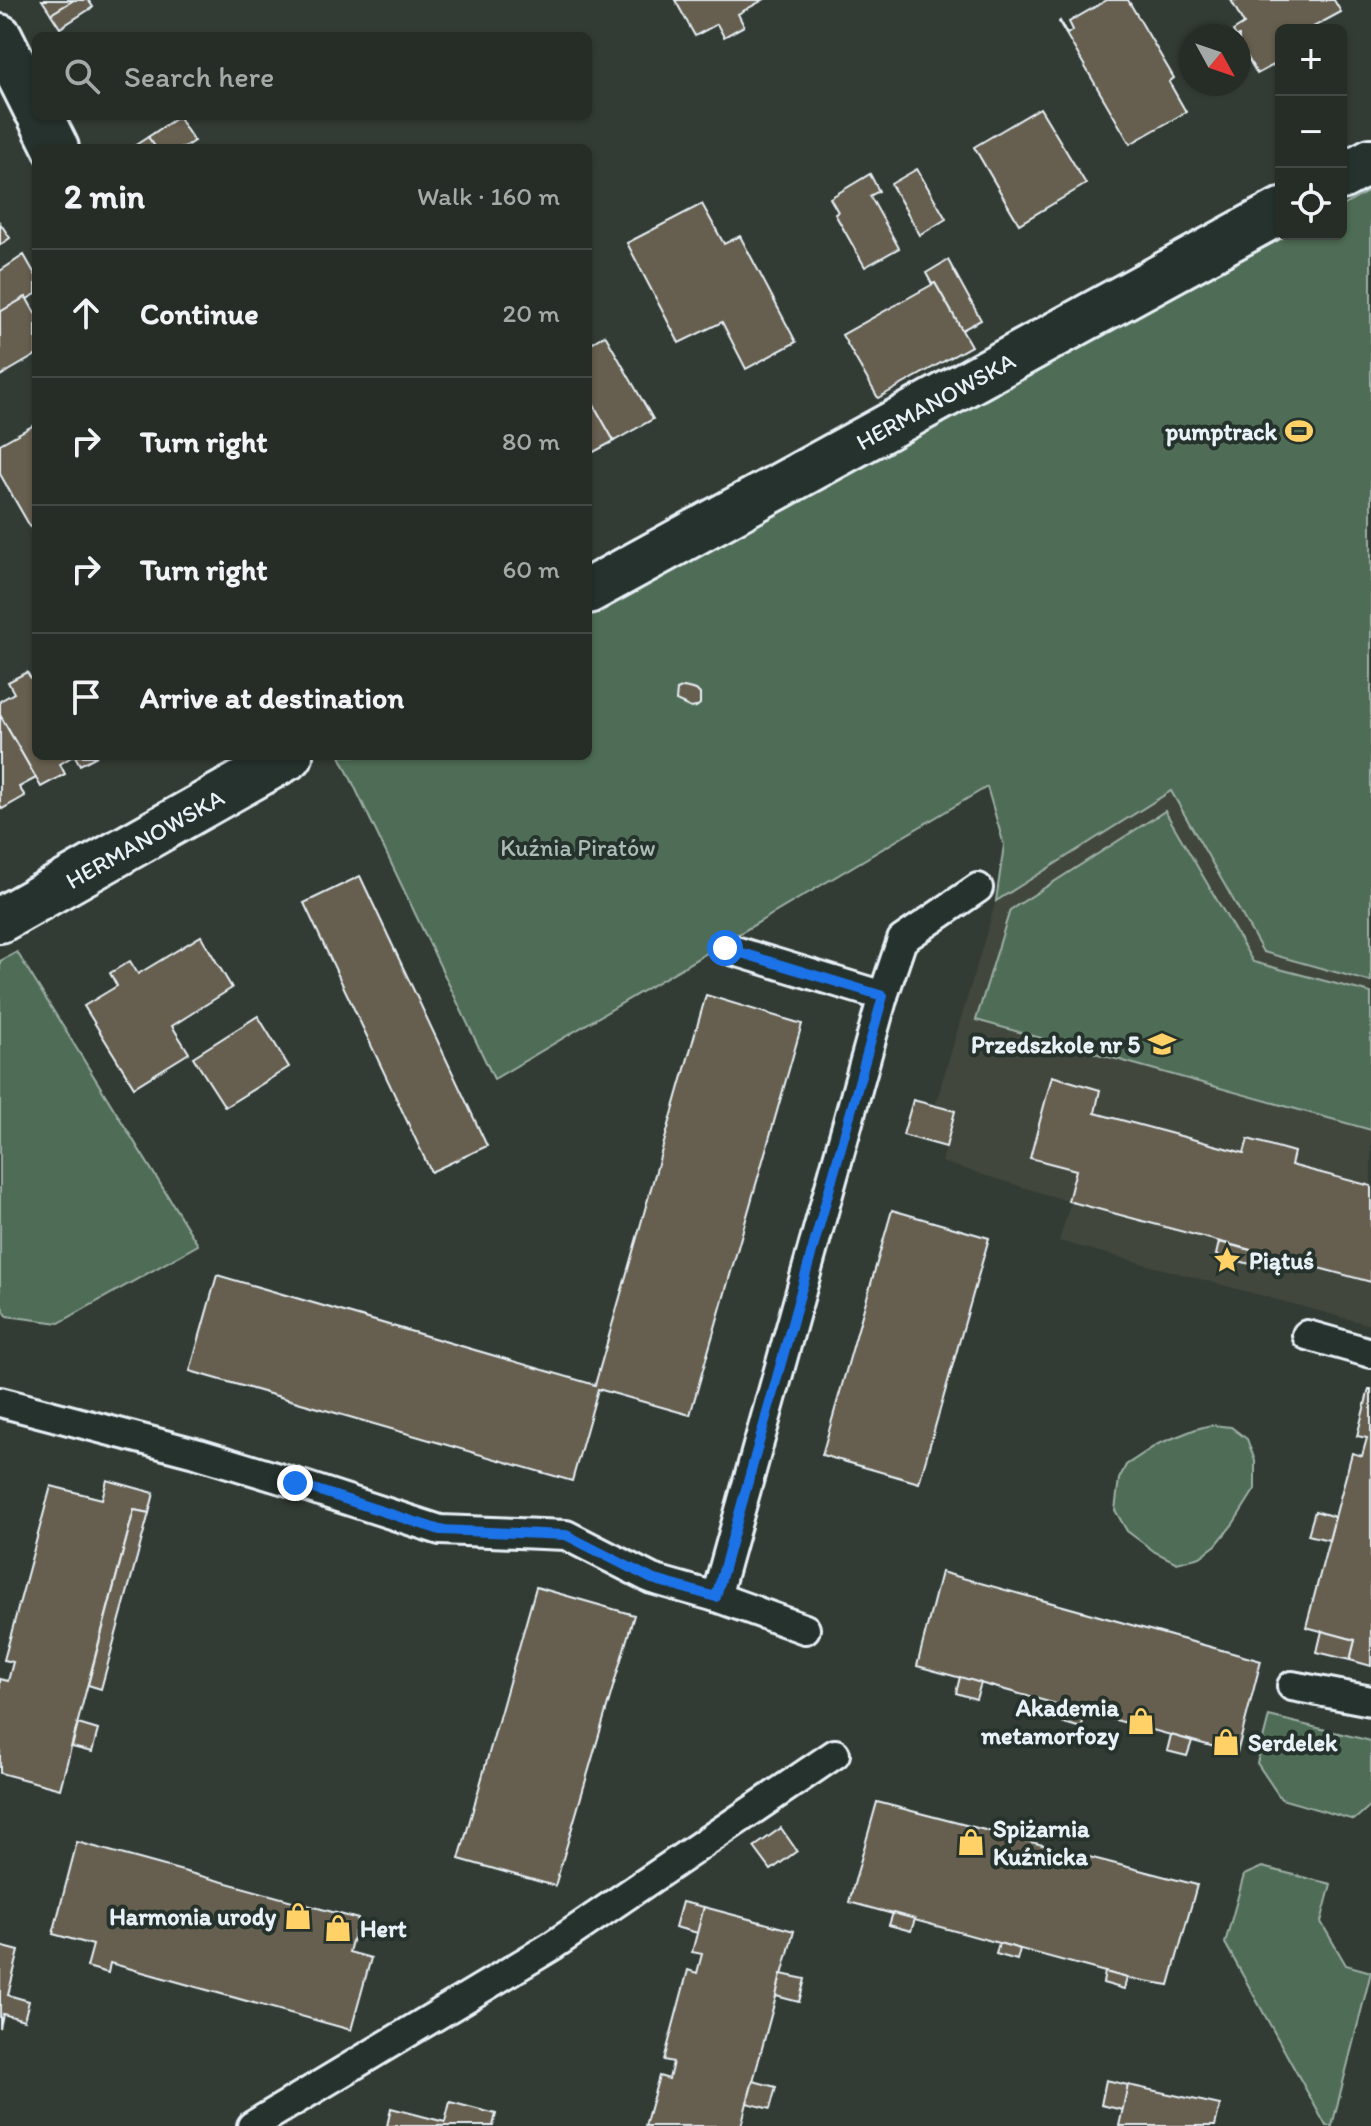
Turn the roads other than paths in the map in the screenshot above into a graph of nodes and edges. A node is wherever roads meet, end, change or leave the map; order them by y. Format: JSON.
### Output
{"nodes":[{"id":1,"x":0,"y":37,"type":"edge"},
{"id":2,"x":32,"y":101,"type":"edge"},
{"id":3,"x":42,"y":120,"type":"edge"},
{"id":4,"x":54,"y":144,"type":"edge"},
{"id":5,"x":1371,"y":161,"type":"edge"},
{"id":6,"x":1347,"y":174,"type":"edge"},
{"id":7,"x":1275,"y":214,"type":"edge"},
{"id":8,"x":592,"y":589,"type":"edge"},
{"id":9,"x":283,"y":760,"type":"edge"},
{"id":10,"x":978,"y":888,"type":"dead end"},
{"id":11,"x":0,"y":920,"type":"edge"},
{"id":12,"x":725,"y":948,"type":"dead end"},
{"id":13,"x":883,"y":996,"type":"junction"},
{"id":14,"x":1307,"y":1335,"type":"dead end"},
{"id":15,"x":1371,"y":1353,"type":"edge"},
{"id":16,"x":0,"y":1402,"type":"edge"},
{"id":17,"x":716,"y":1597,"type":"junction"},
{"id":18,"x":805,"y":1629,"type":"dead end"},
{"id":19,"x":1292,"y":1686,"type":"dead end"},
{"id":20,"x":1371,"y":1701,"type":"edge"},
{"id":21,"x":835,"y":1754,"type":"dead end"},
{"id":22,"x":252,"y":2126,"type":"edge"}],
"edges":[{"from":1,"to":2,"type":"street"},
{"from":3,"to":4,"type":"street"},
{"from":5,"to":6,"type":"street"},
{"from":7,"to":8,"type":"street","name":"HERMANOWSKA"},
{"from":9,"to":11,"type":"street","name":"HERMANOWSKA"},
{"from":10,"to":13,"type":"lane"},
{"from":12,"to":13,"type":"lane"},
{"from":13,"to":17,"type":"lane"},
{"from":14,"to":15,"type":"lane"},
{"from":16,"to":17,"type":"lane"},
{"from":17,"to":18,"type":"lane"},
{"from":19,"to":20,"type":"lane"},
{"from":21,"to":22,"type":"lane"}]}
